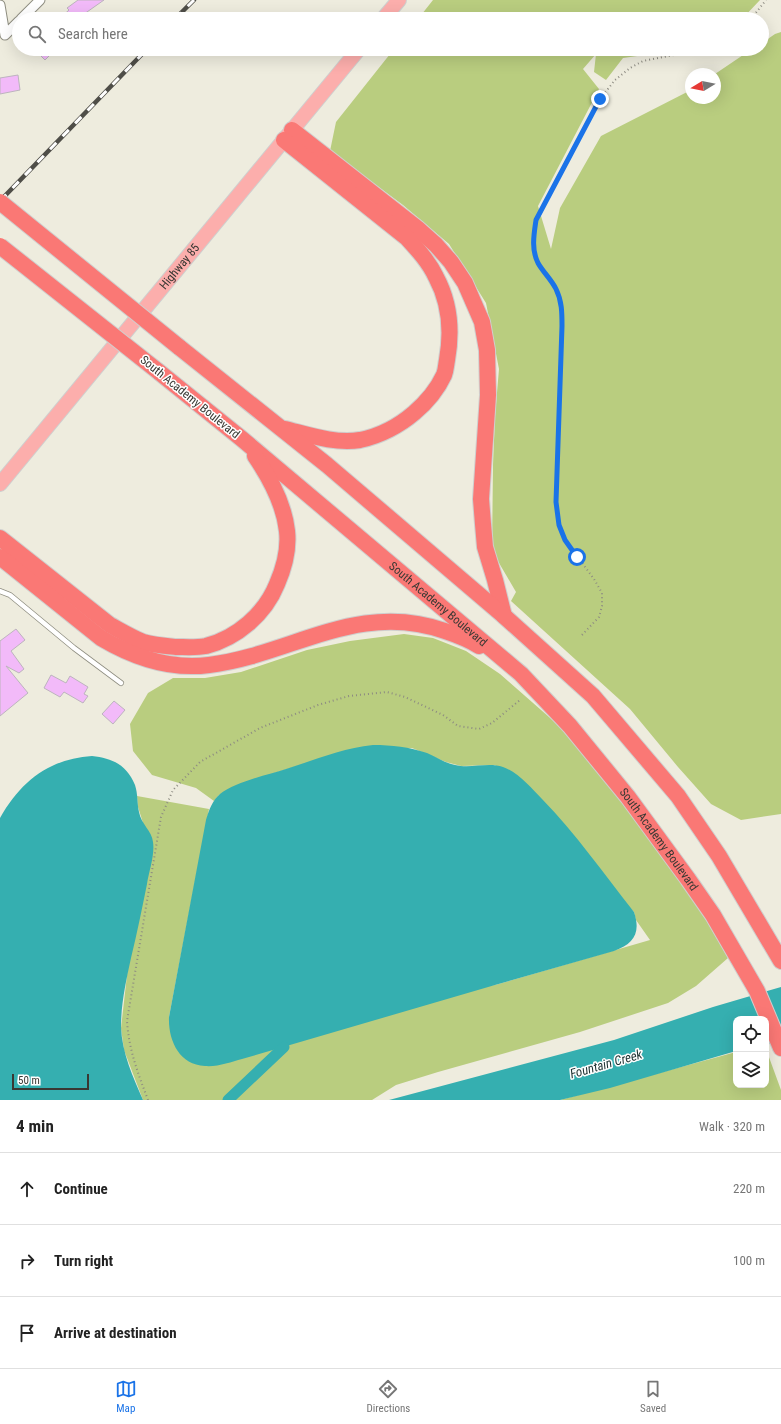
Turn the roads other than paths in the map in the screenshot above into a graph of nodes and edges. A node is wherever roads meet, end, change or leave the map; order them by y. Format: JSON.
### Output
{"nodes":[{"id":1,"x":40,"y":0,"type":"edge"},
{"id":2,"x":399,"y":0,"type":"edge"},
{"id":3,"x":0,"y":5,"type":"edge"},
{"id":4,"x":28,"y":12,"type":"edge"},
{"id":5,"x":389,"y":12,"type":"edge"},
{"id":6,"x":12,"y":28,"type":"edge"},
{"id":7,"x":353,"y":56,"type":"edge"},
{"id":8,"x":288,"y":135,"type":"junction"},
{"id":9,"x":0,"y":202,"type":"edge"},
{"id":10,"x":0,"y":246,"type":"edge"},
{"id":11,"x":280,"y":428,"type":"junction"},
{"id":12,"x":242,"y":439,"type":"junction"},
{"id":13,"x":0,"y":484,"type":"edge"},
{"id":14,"x":0,"y":538,"type":"edge"},
{"id":15,"x":0,"y":557,"type":"edge"},
{"id":16,"x":0,"y":591,"type":"edge"},
{"id":17,"x":504,"y":616,"type":"junction"},
{"id":18,"x":521,"y":674,"type":"junction"},
{"id":19,"x":121,"y":683,"type":"dead end"},
{"id":20,"x":781,"y":961,"type":"edge"},
{"id":21,"x":781,"y":1048,"type":"edge"}],
"edges":[{"from":1,"to":4,"type":"street"},
{"from":2,"to":5,"type":"main road"},
{"from":3,"to":6,"type":"street"},
{"from":7,"to":8,"type":"main road","name":"Highway 85"},
{"from":8,"to":11,"type":"highway"},
{"from":8,"to":13,"type":"main road","name":"Highway 85"},
{"from":8,"to":17,"type":"highway"},
{"from":9,"to":11,"type":"highway","bridge":true},
{"from":10,"to":12,"type":"highway","name":"South Academy Boulevard","bridge":true},
{"from":11,"to":17,"type":"highway"},
{"from":12,"to":14,"type":"highway"},
{"from":12,"to":18,"type":"highway","name":"South Academy Boulevard"},
{"from":15,"to":18,"type":"highway"},
{"from":16,"to":19,"type":"lane"},
{"from":17,"to":20,"type":"highway"},
{"from":18,"to":21,"type":"highway","name":"South Academy Boulevard"}]}
